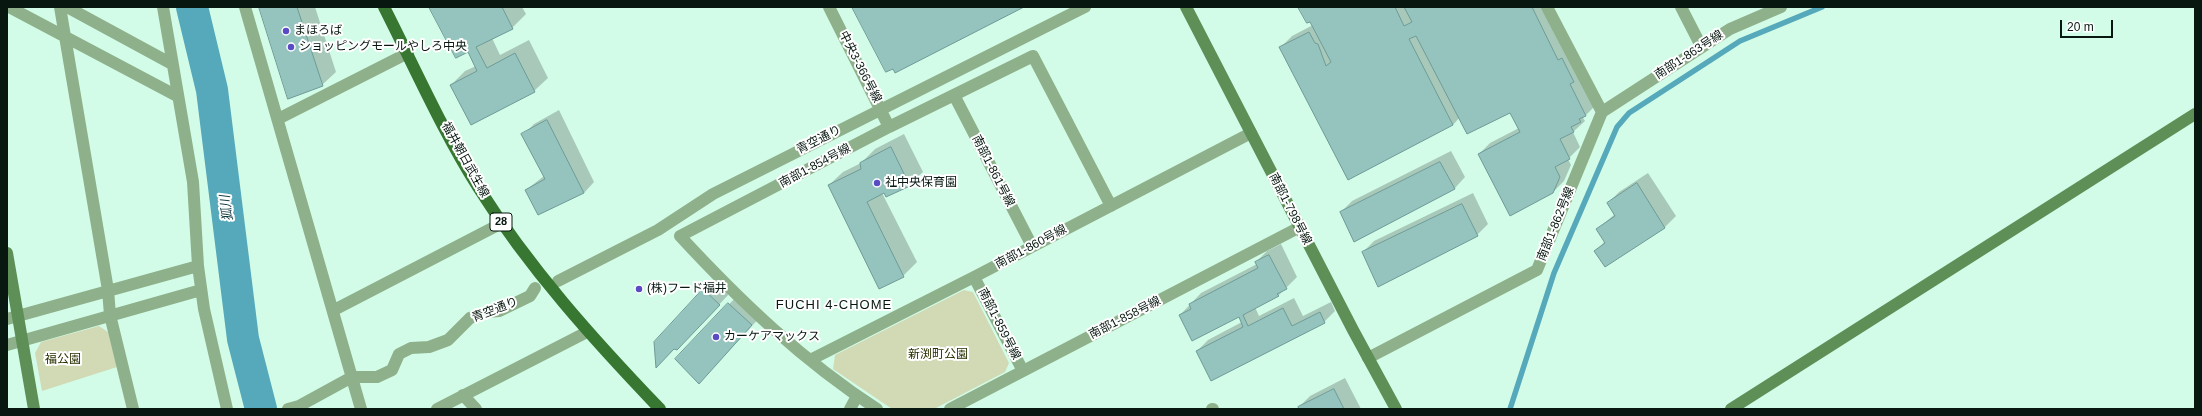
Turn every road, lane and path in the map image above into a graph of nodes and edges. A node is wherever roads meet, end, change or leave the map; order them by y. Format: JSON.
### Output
{"nodes":[{"id":1,"x":9,"y":7,"type":"edge"},
{"id":2,"x":60,"y":7,"type":"edge"},
{"id":3,"x":67,"y":7,"type":"edge"},
{"id":4,"x":163,"y":7,"type":"edge"},
{"id":5,"x":245,"y":7,"type":"edge"},
{"id":6,"x":384,"y":7,"type":"edge"},
{"id":7,"x":829,"y":7,"type":"edge"},
{"id":8,"x":1085,"y":7,"type":"edge"},
{"id":9,"x":1186,"y":7,"type":"edge"},
{"id":10,"x":1547,"y":7,"type":"edge"},
{"id":11,"x":1681,"y":7,"type":"edge"},
{"id":12,"x":1781,"y":7,"type":"edge"},
{"id":13,"x":65,"y":38,"type":"junction"},
{"id":14,"x":1701,"y":46,"type":"junction"},
{"id":15,"x":408,"y":53,"type":"junction"},
{"id":16,"x":172,"y":64,"type":"junction"},
{"id":17,"x":954,"y":95,"type":"junction"},
{"id":18,"x":177,"y":96,"type":"junction"},
{"id":19,"x":881,"y":108,"type":"junction"},
{"id":20,"x":1602,"y":112,"type":"junction"},
{"id":21,"x":2195,"y":114,"type":"edge"},
{"id":22,"x":278,"y":119,"type":"junction"},
{"id":23,"x":889,"y":127,"type":"junction"},
{"id":24,"x":1251,"y":133,"type":"junction"},
{"id":25,"x":1111,"y":206,"type":"junction"},
{"id":26,"x":502,"y":223,"type":"junction"},
{"id":27,"x":1300,"y":227,"type":"junction"},
{"id":28,"x":1032,"y":246,"type":"junction"},
{"id":29,"x":7,"y":253,"type":"edge"},
{"id":30,"x":198,"y":266,"type":"junction"},
{"id":31,"x":974,"y":277,"type":"junction"},
{"id":32,"x":558,"y":281,"type":"dead end"},
{"id":33,"x":535,"y":288,"type":"dead end"},
{"id":34,"x":108,"y":290,"type":"junction"},
{"id":35,"x":201,"y":290,"type":"junction"},
{"id":36,"x":334,"y":310,"type":"junction"},
{"id":37,"x":110,"y":315,"type":"junction"},
{"id":38,"x":13,"y":317,"type":"edge"},
{"id":39,"x":587,"y":332,"type":"junction"},
{"id":40,"x":22,"y":341,"type":"junction"},
{"id":41,"x":7,"y":345,"type":"edge"},
{"id":42,"x":1368,"y":358,"type":"junction"},
{"id":43,"x":810,"y":360,"type":"junction"},
{"id":44,"x":1023,"y":371,"type":"junction"},
{"id":45,"x":352,"y":377,"type":"junction"},
{"id":46,"x":463,"y":395,"type":"junction"},
{"id":47,"x":857,"y":396,"type":"junction"},
{"id":48,"x":34,"y":409,"type":"edge"},
{"id":49,"x":133,"y":409,"type":"edge"},
{"id":50,"x":227,"y":409,"type":"edge"},
{"id":51,"x":288,"y":409,"type":"edge"},
{"id":52,"x":361,"y":409,"type":"edge"},
{"id":53,"x":436,"y":409,"type":"edge"},
{"id":54,"x":476,"y":409,"type":"edge"},
{"id":55,"x":660,"y":409,"type":"edge"},
{"id":56,"x":850,"y":409,"type":"edge"},
{"id":57,"x":878,"y":409,"type":"edge"},
{"id":58,"x":950,"y":409,"type":"edge"},
{"id":59,"x":1396,"y":409,"type":"edge"},
{"id":60,"x":1730,"y":409,"type":"edge"}],
"edges":[{"from":1,"to":13,"type":"street"},
{"from":2,"to":13,"type":"street"},
{"from":3,"to":16,"type":"street"},
{"from":4,"to":16,"type":"street"},
{"from":5,"to":22,"type":"street"},
{"from":6,"to":15,"type":"main road","name":"福井朝日武生線","number":"28"},
{"from":7,"to":19,"type":"street","name":"中央3-366号線"},
{"from":8,"to":19,"type":"street","name":"青空通り"},
{"from":9,"to":24,"type":"street","name":"南部1-798号線"},
{"from":10,"to":20,"type":"street"},
{"from":11,"to":14,"type":"street"},
{"from":12,"to":14,"type":"street","name":"南部1-863号線"},
{"from":13,"to":18,"type":"street"},
{"from":13,"to":34,"type":"street"},
{"from":14,"to":20,"type":"street","name":"南部1-863号線"},
{"from":15,"to":22,"type":"street"},
{"from":15,"to":26,"type":"main road","name":"福井朝日武生線","number":"28"},
{"from":16,"to":18,"type":"street"},
{"from":17,"to":23,"type":"street","name":"南部1-854号線"},
{"from":17,"to":25,"type":"street","name":"南部1-854号線"},
{"from":17,"to":28,"type":"street","name":"南部1-861号線"},
{"from":18,"to":30,"type":"street"},
{"from":19,"to":23,"type":"street","name":"中央3-366号線"},
{"from":19,"to":32,"type":"street","name":"青空通り"},
{"from":20,"to":42,"type":"street","name":"南部1-862号線"},
{"from":21,"to":60,"type":"street"},
{"from":22,"to":36,"type":"street"},
{"from":23,"to":43,"type":"street","name":"南部1-854号線"},
{"from":24,"to":25,"type":"street","name":"南部1-860号線"},
{"from":24,"to":27,"type":"street","name":"南部1-798号線"},
{"from":25,"to":28,"type":"street","name":"南部1-860号線"},
{"from":26,"to":36,"type":"street"},
{"from":26,"to":39,"type":"main road","name":"福井朝日武生線","number":"28"},
{"from":27,"to":42,"type":"street","name":"南部1-798号線"},
{"from":27,"to":44,"type":"street","name":"南部1-858号線"},
{"from":28,"to":31,"type":"street","name":"南部1-860号線"},
{"from":29,"to":38,"type":"street"},
{"from":30,"to":34,"type":"street"},
{"from":30,"to":35,"type":"street"},
{"from":31,"to":43,"type":"street","name":"南部1-860号線"},
{"from":31,"to":44,"type":"street","name":"南部1-859号線"},
{"from":33,"to":45,"type":"street","name":"青空通り"},
{"from":34,"to":37,"type":"street"},
{"from":34,"to":38,"type":"street"},
{"from":35,"to":37,"type":"street"},
{"from":35,"to":50,"type":"street"},
{"from":36,"to":45,"type":"street"},
{"from":37,"to":40,"type":"street"},
{"from":37,"to":49,"type":"street"},
{"from":38,"to":40,"type":"street"},
{"from":39,"to":46,"type":"street"},
{"from":39,"to":55,"type":"main road","name":"福井朝日武生線","number":"28"},
{"from":40,"to":41,"type":"street"},
{"from":40,"to":48,"type":"street"},
{"from":42,"to":59,"type":"street","name":"南部1-798号線"},
{"from":43,"to":47,"type":"street","name":"南部1-854号線"},
{"from":44,"to":58,"type":"street","name":"南部1-858号線"},
{"from":45,"to":51,"type":"street"},
{"from":45,"to":52,"type":"street"},
{"from":46,"to":53,"type":"street"},
{"from":46,"to":54,"type":"street"},
{"from":47,"to":56,"type":"street"},
{"from":47,"to":57,"type":"street","name":"南部1-854号線"}]}
